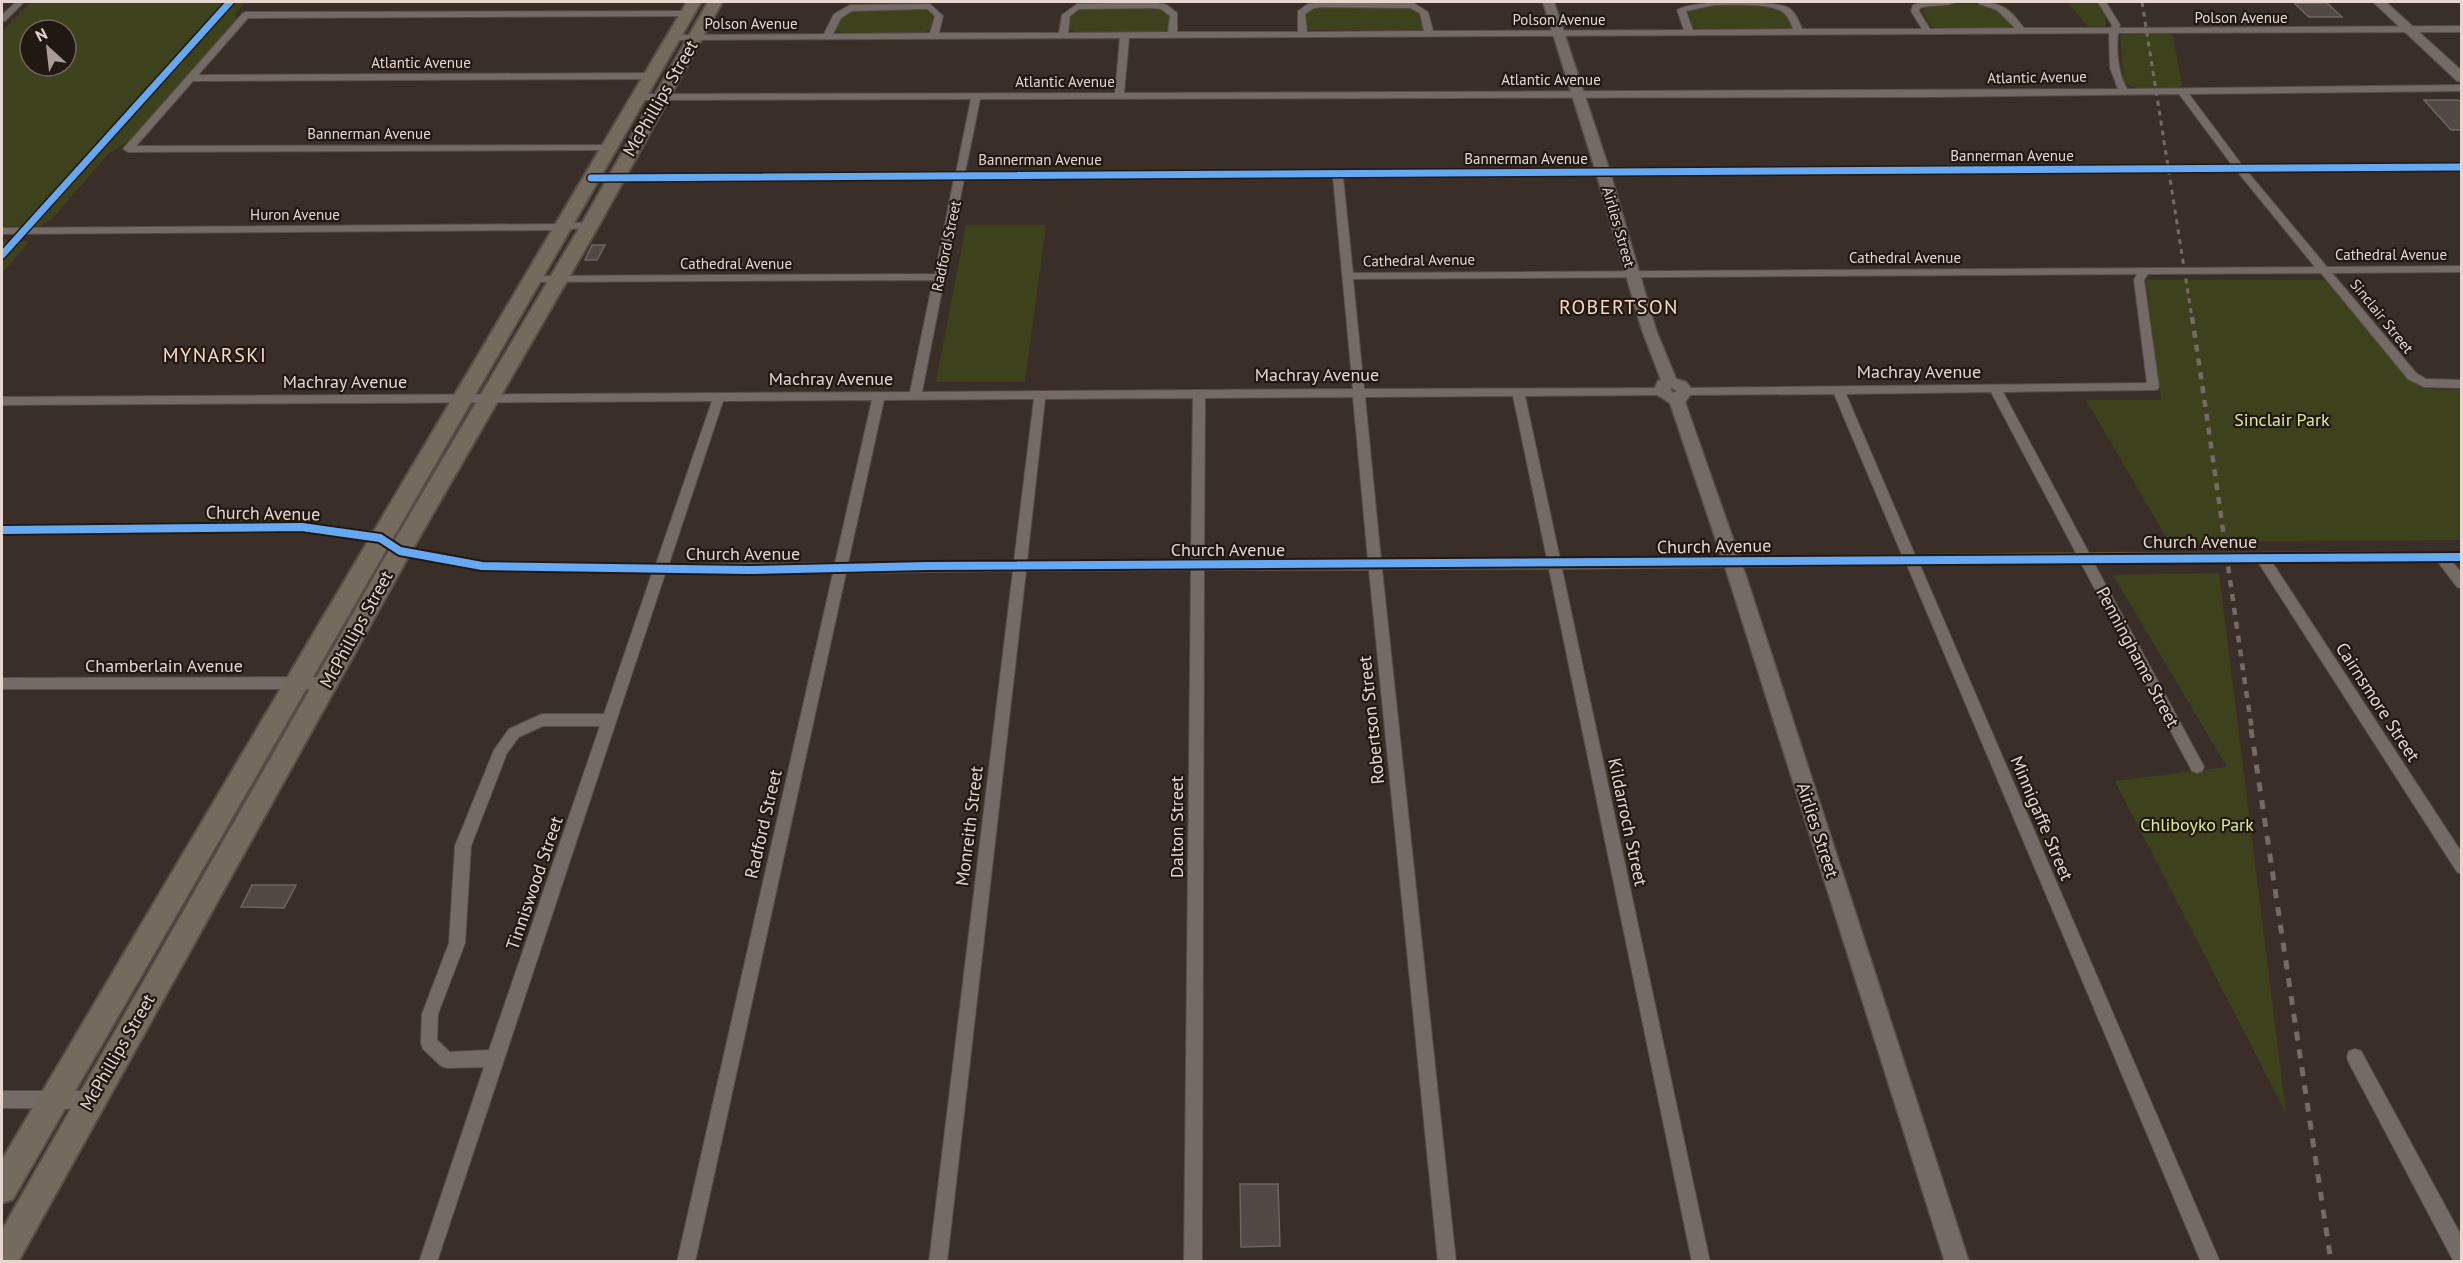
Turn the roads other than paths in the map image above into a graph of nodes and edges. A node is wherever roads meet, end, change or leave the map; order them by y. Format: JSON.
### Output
{"nodes":[{"id":1,"x":20,"y":2,"type":"edge"},
{"id":2,"x":715,"y":2,"type":"edge"},
{"id":3,"x":1548,"y":2,"type":"edge"},
{"id":4,"x":1952,"y":2,"type":"edge"},
{"id":5,"x":1982,"y":2,"type":"edge"},
{"id":6,"x":2102,"y":2,"type":"edge"},
{"id":7,"x":2379,"y":2,"type":"edge"},
{"id":8,"x":691,"y":7,"type":"edge"},
{"id":9,"x":2,"y":19,"type":"edge"},
{"id":10,"x":2462,"y":29,"type":"edge"},
{"id":11,"x":2113,"y":30,"type":"junction"},
{"id":12,"x":2409,"y":30,"type":"junction"},
{"id":13,"x":2021,"y":31,"type":"junction"},
{"id":14,"x":1689,"y":32,"type":"junction"},
{"id":15,"x":1799,"y":32,"type":"junction"},
{"id":16,"x":1928,"y":32,"type":"junction"},
{"id":17,"x":1429,"y":33,"type":"junction"},
{"id":18,"x":1559,"y":33,"type":"junction"},
{"id":19,"x":1303,"y":34,"type":"junction"},
{"id":20,"x":1063,"y":35,"type":"junction"},
{"id":21,"x":1125,"y":35,"type":"junction"},
{"id":22,"x":1172,"y":35,"type":"junction"},
{"id":23,"x":827,"y":36,"type":"junction"},
{"id":24,"x":934,"y":36,"type":"junction"},
{"id":25,"x":675,"y":37,"type":"junction"},
{"id":26,"x":696,"y":37,"type":"junction"},
{"id":27,"x":651,"y":76,"type":"junction"},
{"id":28,"x":191,"y":78,"type":"junction"},
{"id":29,"x":2462,"y":78,"type":"edge"},
{"id":30,"x":2462,"y":88,"type":"edge"},
{"id":31,"x":2123,"y":90,"type":"junction"},
{"id":32,"x":2181,"y":90,"type":"junction"},
{"id":33,"x":1578,"y":93,"type":"junction"},
{"id":34,"x":1119,"y":96,"type":"junction"},
{"id":35,"x":640,"y":97,"type":"junction"},
{"id":36,"x":976,"y":97,"type":"junction"},
{"id":37,"x":659,"y":98,"type":"junction"},
{"id":38,"x":609,"y":147,"type":"junction"},
{"id":39,"x":2462,"y":167,"type":"edge"},
{"id":40,"x":2239,"y":168,"type":"junction"},
{"id":41,"x":1603,"y":172,"type":"junction"},
{"id":42,"x":1338,"y":174,"type":"junction"},
{"id":43,"x":961,"y":175,"type":"junction"},
{"id":44,"x":591,"y":178,"type":"junction"},
{"id":45,"x":615,"y":178,"type":"junction"},
{"id":46,"x":590,"y":225,"type":"junction"},
{"id":47,"x":561,"y":227,"type":"junction"},
{"id":48,"x":2,"y":231,"type":"edge"},
{"id":49,"x":2462,"y":269,"type":"edge"},
{"id":50,"x":2145,"y":270,"type":"junction"},
{"id":51,"x":2324,"y":270,"type":"junction"},
{"id":52,"x":1632,"y":273,"type":"junction"},
{"id":53,"x":1348,"y":276,"type":"junction"},
{"id":54,"x":939,"y":278,"type":"junction"},
{"id":55,"x":532,"y":279,"type":"junction"},
{"id":56,"x":558,"y":279,"type":"junction"},
{"id":57,"x":2462,"y":384,"type":"edge"},
{"id":58,"x":1838,"y":389,"type":"junction"},
{"id":59,"x":1995,"y":389,"type":"junction"},
{"id":60,"x":1518,"y":391,"type":"junction"},
{"id":61,"x":1673,"y":391,"type":"junction"},
{"id":62,"x":1359,"y":392,"type":"junction"},
{"id":63,"x":1199,"y":393,"type":"junction"},
{"id":64,"x":1040,"y":394,"type":"junction"},
{"id":65,"x":879,"y":395,"type":"junction"},
{"id":66,"x":915,"y":395,"type":"junction"},
{"id":67,"x":719,"y":396,"type":"junction"},
{"id":68,"x":475,"y":398,"type":"junction"},
{"id":69,"x":2,"y":401,"type":"edge"},
{"id":70,"x":2,"y":530,"type":"edge"},
{"id":71,"x":390,"y":544,"type":"junction"},
{"id":72,"x":2462,"y":557,"type":"edge"},
{"id":73,"x":2086,"y":558,"type":"junction"},
{"id":74,"x":2262,"y":558,"type":"junction"},
{"id":75,"x":2442,"y":558,"type":"junction"},
{"id":76,"x":1909,"y":560,"type":"junction"},
{"id":77,"x":1732,"y":562,"type":"junction"},
{"id":78,"x":1375,"y":563,"type":"junction"},
{"id":79,"x":1554,"y":564,"type":"junction"},
{"id":80,"x":1197,"y":566,"type":"junction"},
{"id":81,"x":1019,"y":567,"type":"junction"},
{"id":82,"x":840,"y":568,"type":"junction"},
{"id":83,"x":661,"y":569,"type":"junction"},
{"id":84,"x":2462,"y":583,"type":"edge"},
{"id":85,"x":326,"y":682,"type":"junction"},
{"id":86,"x":296,"y":683,"type":"junction"},
{"id":87,"x":2,"y":684,"type":"edge"},
{"id":88,"x":610,"y":720,"type":"junction"},
{"id":89,"x":2196,"y":766,"type":"dead end"},
{"id":90,"x":2462,"y":867,"type":"edge"},
{"id":91,"x":2355,"y":1057,"type":"dead end"},
{"id":92,"x":495,"y":1058,"type":"junction"},
{"id":93,"x":2,"y":1100,"type":"edge"},
{"id":94,"x":53,"y":1100,"type":"junction"},
{"id":95,"x":90,"y":1100,"type":"junction"},
{"id":96,"x":2,"y":1188,"type":"edge"},
{"id":97,"x":2462,"y":1257,"type":"edge"},
{"id":98,"x":2,"y":1259,"type":"edge"},
{"id":99,"x":428,"y":1262,"type":"edge"},
{"id":100,"x":686,"y":1262,"type":"edge"},
{"id":101,"x":938,"y":1262,"type":"edge"},
{"id":102,"x":1193,"y":1262,"type":"edge"},
{"id":103,"x":1447,"y":1262,"type":"edge"},
{"id":104,"x":1701,"y":1262,"type":"edge"},
{"id":105,"x":1957,"y":1262,"type":"edge"},
{"id":106,"x":2211,"y":1262,"type":"edge"}],
"edges":[{"from":1,"to":9,"type":"street"},
{"from":2,"to":26,"type":"main road","name":"McPhillips Street"},
{"from":3,"to":18,"type":"street","name":"Airlies Street"},
{"from":4,"to":16,"type":"street"},
{"from":5,"to":13,"type":"street"},
{"from":6,"to":11,"type":"street"},
{"from":7,"to":12,"type":"main road"},
{"from":8,"to":25,"type":"main road","name":"McPhillips Street"},
{"from":8,"to":28,"type":"street","name":"Polson Avenue"},
{"from":10,"to":12,"type":"street","name":"Polson Avenue"},
{"from":11,"to":12,"type":"street","name":"Polson Avenue"},
{"from":11,"to":13,"type":"street","name":"Polson Avenue"},
{"from":11,"to":31,"type":"street"},
{"from":12,"to":29,"type":"main road"},
{"from":13,"to":16,"type":"street","name":"Polson Avenue"},
{"from":14,"to":15,"type":"street","name":"Polson Avenue"},
{"from":14,"to":15,"type":"street"},
{"from":14,"to":18,"type":"street","name":"Polson Avenue"},
{"from":15,"to":16,"type":"street","name":"Polson Avenue"},
{"from":17,"to":18,"type":"street","name":"Polson Avenue"},
{"from":17,"to":19,"type":"street","name":"Polson Avenue"},
{"from":17,"to":19,"type":"street"},
{"from":18,"to":33,"type":"street","name":"Airlies Street"},
{"from":19,"to":22,"type":"street","name":"Polson Avenue"},
{"from":20,"to":21,"type":"street","name":"Polson Avenue"},
{"from":20,"to":22,"type":"street"},
{"from":20,"to":24,"type":"street","name":"Polson Avenue"},
{"from":21,"to":22,"type":"street","name":"Polson Avenue"},
{"from":21,"to":34,"type":"street"},
{"from":23,"to":24,"type":"street","name":"Polson Avenue"},
{"from":23,"to":24,"type":"street"},
{"from":23,"to":26,"type":"street","name":"Polson Avenue"},
{"from":25,"to":26,"type":"street","name":"Polson Avenue"},
{"from":25,"to":27,"type":"main road","name":"McPhillips Street"},
{"from":26,"to":37,"type":"main road","name":"McPhillips Street"},
{"from":27,"to":28,"type":"street","name":"Atlantic Avenue"},
{"from":27,"to":35,"type":"main road","name":"McPhillips Street"},
{"from":28,"to":38,"type":"street","name":"Bannerman Avenue"},
{"from":30,"to":32,"type":"street","name":"Atlantic Avenue"},
{"from":31,"to":32,"type":"street","name":"Atlantic Avenue"},
{"from":31,"to":33,"type":"street","name":"Atlantic Avenue"},
{"from":32,"to":40,"type":"street","name":"Sinclair Street"},
{"from":33,"to":34,"type":"street","name":"Atlantic Avenue"},
{"from":33,"to":41,"type":"street","name":"Airlies Street"},
{"from":34,"to":36,"type":"street","name":"Atlantic Avenue"},
{"from":35,"to":37,"type":"street","name":"Atlantic Avenue"},
{"from":35,"to":38,"type":"main road","name":"McPhillips Street"},
{"from":36,"to":37,"type":"street","name":"Atlantic Avenue"},
{"from":36,"to":43,"type":"street","name":"Radford Street"},
{"from":37,"to":45,"type":"main road","name":"McPhillips Street"},
{"from":38,"to":44,"type":"main road","name":"McPhillips Street"},
{"from":39,"to":40,"type":"street","name":"Bannerman Avenue"},
{"from":40,"to":41,"type":"street","name":"Bannerman Avenue"},
{"from":40,"to":51,"type":"street","name":"Sinclair Street"},
{"from":41,"to":42,"type":"street","name":"Bannerman Avenue"},
{"from":41,"to":52,"type":"street","name":"Airlies Street"},
{"from":42,"to":43,"type":"street","name":"Bannerman Avenue"},
{"from":42,"to":53,"type":"street","name":"Robertson Street"},
{"from":43,"to":45,"type":"street","name":"Bannerman Avenue"},
{"from":43,"to":54,"type":"street","name":"Radford Street"},
{"from":44,"to":45,"type":"street","name":"Bannerman Avenue"},
{"from":44,"to":47,"type":"main road","name":"McPhillips Street"},
{"from":45,"to":46,"type":"main road","name":"McPhillips Street"},
{"from":46,"to":47,"type":"street","name":"Huron Avenue"},
{"from":46,"to":56,"type":"main road","name":"McPhillips Street"},
{"from":47,"to":48,"type":"street","name":"Huron Avenue"},
{"from":47,"to":55,"type":"main road","name":"McPhillips Street"},
{"from":49,"to":51,"type":"street","name":"Cathedral Avenue"},
{"from":50,"to":51,"type":"street","name":"Cathedral Avenue"},
{"from":50,"to":52,"type":"street","name":"Cathedral Avenue"},
{"from":50,"to":59,"type":"street","name":"Machray Avenue"},
{"from":51,"to":57,"type":"street","name":"Sinclair Street"},
{"from":52,"to":53,"type":"street","name":"Cathedral Avenue"},
{"from":52,"to":61,"type":"street","name":"Airlies Street"},
{"from":53,"to":62,"type":"street","name":"Robertson Street"},
{"from":54,"to":56,"type":"street","name":"Cathedral Avenue"},
{"from":54,"to":66,"type":"street","name":"Radford Street"},
{"from":55,"to":56,"type":"street","name":"Cathedral Avenue"},
{"from":55,"to":68,"type":"main road","name":"McPhillips Street"},
{"from":56,"to":68,"type":"main road","name":"McPhillips Street"},
{"from":58,"to":59,"type":"street","name":"Machray Avenue"},
{"from":58,"to":61,"type":"street","name":"Machray Avenue"},
{"from":58,"to":76,"type":"street","name":"Minnigaffe Street"},
{"from":59,"to":73,"type":"street","name":"Penninghame Street"},
{"from":60,"to":61,"type":"street","name":"Machray Avenue"},
{"from":60,"to":62,"type":"street","name":"Machray Avenue"},
{"from":60,"to":79,"type":"street","name":"Kildarroch Street"},
{"from":61,"to":77,"type":"street","name":"Airlies Street"},
{"from":62,"to":63,"type":"street","name":"Machray Avenue"},
{"from":62,"to":78,"type":"street","name":"Robertson Street"},
{"from":63,"to":64,"type":"street","name":"Machray Avenue"},
{"from":63,"to":80,"type":"street","name":"Dalton Street"},
{"from":64,"to":66,"type":"street","name":"Machray Avenue"},
{"from":64,"to":81,"type":"street","name":"Monreith Street"},
{"from":65,"to":66,"type":"street","name":"Machray Avenue"},
{"from":65,"to":67,"type":"street","name":"Machray Avenue"},
{"from":65,"to":82,"type":"street","name":"Radford Street"},
{"from":67,"to":68,"type":"street","name":"Machray Avenue"},
{"from":67,"to":83,"type":"street","name":"Tinniswood Street"},
{"from":68,"to":69,"type":"street","name":"Machray Avenue"},
{"from":68,"to":71,"type":"main road","name":"McPhillips Street"},
{"from":70,"to":71,"type":"street","name":"Church Avenue"},
{"from":71,"to":83,"type":"street","name":"Church Avenue"},
{"from":71,"to":85,"type":"main road","name":"McPhillips Street"},
{"from":71,"to":86,"type":"main road","name":"McPhillips Street"},
{"from":72,"to":75,"type":"street","name":"Church Avenue"},
{"from":73,"to":74,"type":"street","name":"Church Avenue"},
{"from":73,"to":76,"type":"street","name":"Church Avenue"},
{"from":73,"to":89,"type":"street","name":"Penninghame Street"},
{"from":74,"to":75,"type":"street","name":"Church Avenue"},
{"from":74,"to":90,"type":"street","name":"Cairnsmore Street"},
{"from":75,"to":84,"type":"street"},
{"from":76,"to":77,"type":"street","name":"Church Avenue"},
{"from":76,"to":106,"type":"street","name":"Minnigaffe Street"},
{"from":77,"to":79,"type":"street","name":"Church Avenue"},
{"from":77,"to":105,"type":"street","name":"Airlies Street"},
{"from":78,"to":79,"type":"street","name":"Church Avenue"},
{"from":78,"to":80,"type":"street","name":"Church Avenue"},
{"from":78,"to":103,"type":"street","name":"Robertson Street"},
{"from":79,"to":104,"type":"street","name":"Kildarroch Street"},
{"from":80,"to":81,"type":"street","name":"Church Avenue"},
{"from":80,"to":102,"type":"street","name":"Dalton Street"},
{"from":81,"to":82,"type":"street","name":"Church Avenue"},
{"from":81,"to":101,"type":"street","name":"Monreith Street"},
{"from":82,"to":83,"type":"street","name":"Church Avenue"},
{"from":82,"to":100,"type":"street","name":"Radford Street"},
{"from":83,"to":88,"type":"street","name":"Tinniswood Street"},
{"from":85,"to":86,"type":"street","name":"Chamberlain Avenue"},
{"from":85,"to":95,"type":"main road","name":"McPhillips Street"},
{"from":86,"to":87,"type":"street","name":"Chamberlain Avenue"},
{"from":86,"to":94,"type":"main road","name":"McPhillips Street"},
{"from":88,"to":92,"type":"street","name":"Tinniswood Street"},
{"from":88,"to":92,"type":"street"},
{"from":91,"to":97,"type":"street"},
{"from":92,"to":99,"type":"street","name":"Tinniswood Street"},
{"from":93,"to":94,"type":"street"},
{"from":94,"to":95,"type":"street"},
{"from":94,"to":96,"type":"main road","name":"McPhillips Street"},
{"from":95,"to":98,"type":"main road","name":"McPhillips Street"}]}
